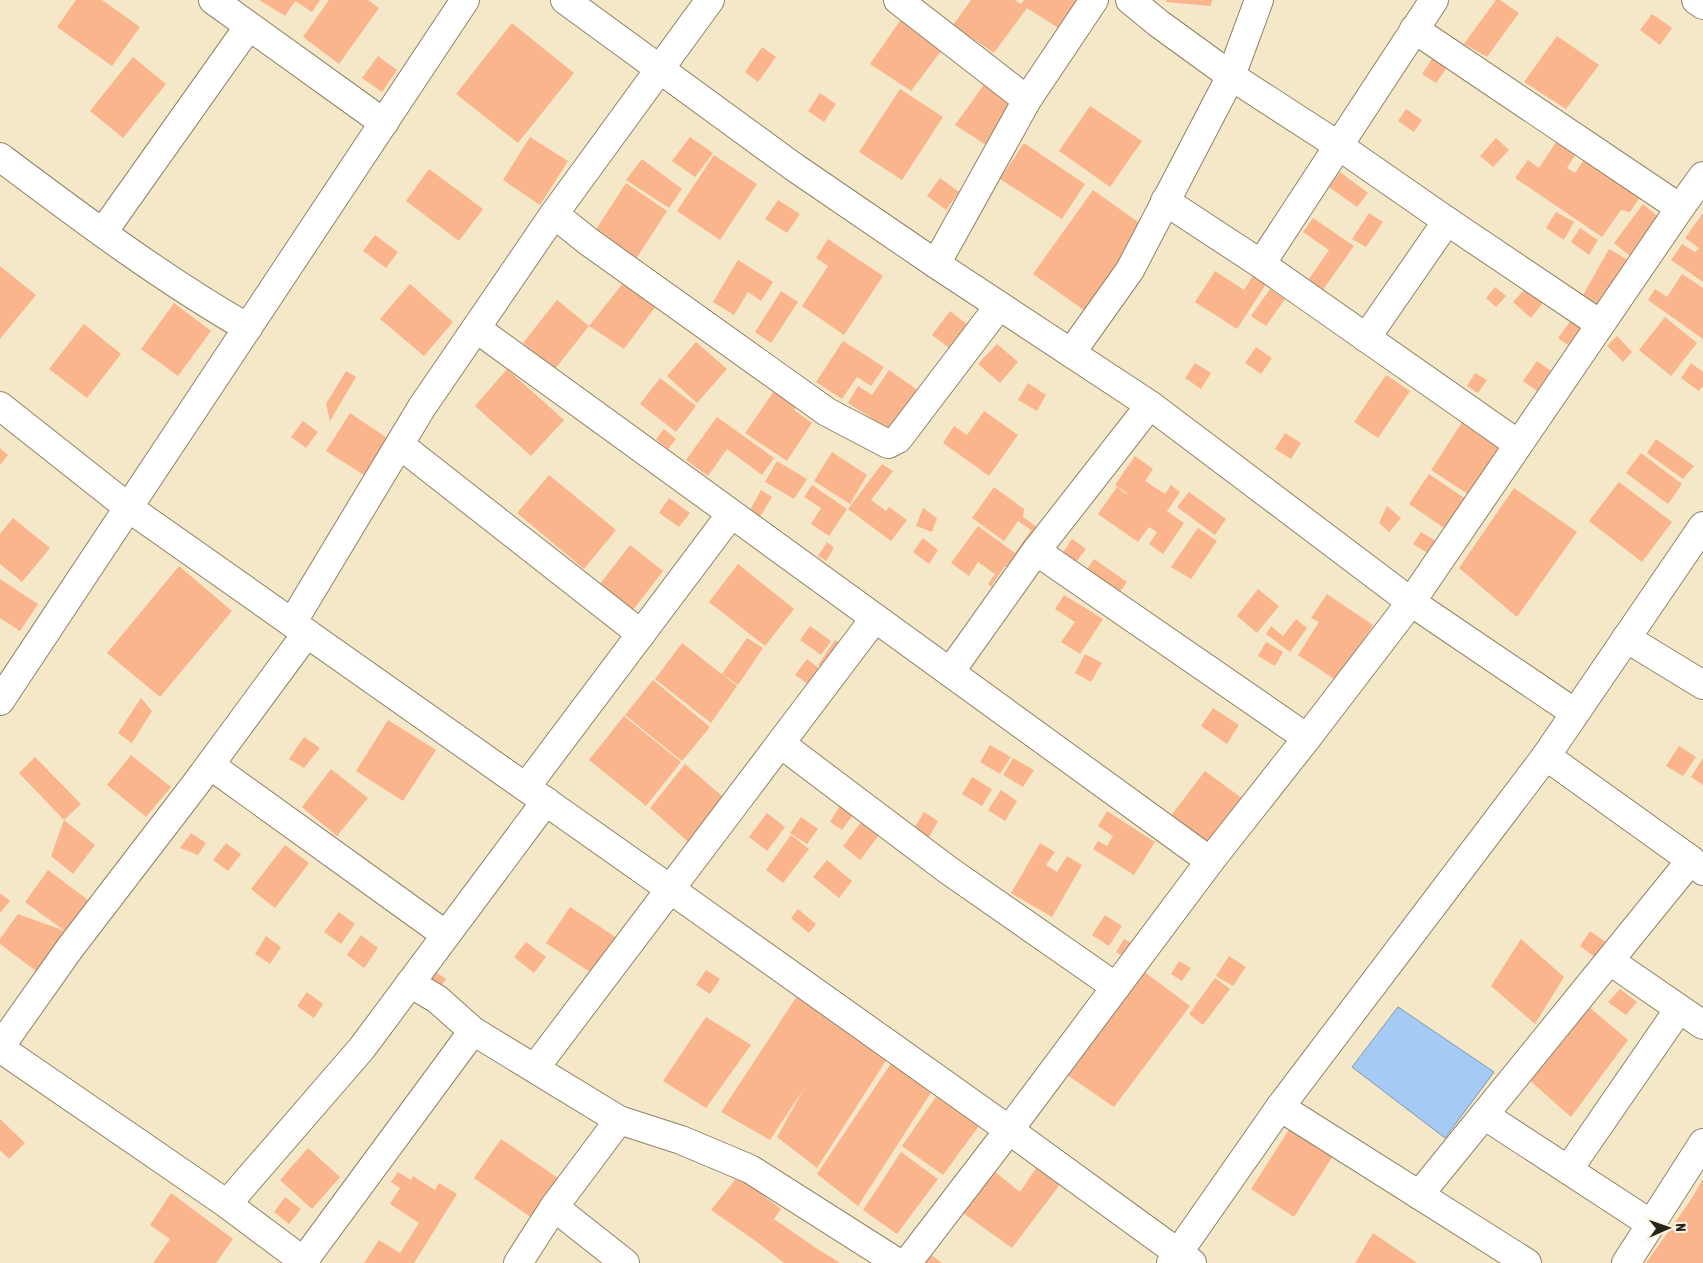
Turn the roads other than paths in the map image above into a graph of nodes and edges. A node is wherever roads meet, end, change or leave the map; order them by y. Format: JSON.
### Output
{"nodes":[{"id":1,"x":213,"y":0,"type":"edge"},
{"id":2,"x":465,"y":0,"type":"edge"},
{"id":3,"x":565,"y":0,"type":"edge"},
{"id":4,"x":710,"y":0,"type":"edge"},
{"id":5,"x":898,"y":0,"type":"edge"},
{"id":6,"x":1094,"y":0,"type":"edge"},
{"id":7,"x":1130,"y":0,"type":"edge"},
{"id":8,"x":1259,"y":0,"type":"edge"},
{"id":9,"x":1434,"y":0,"type":"edge"},
{"id":10,"x":1696,"y":0,"type":"edge"},
{"id":11,"x":1703,"y":5,"type":"edge"},
{"id":12,"x":249,"y":26,"type":"junction"},
{"id":13,"x":1414,"y":29,"type":"junction"},
{"id":14,"x":660,"y":69,"type":"junction"},
{"id":15,"x":1231,"y":76,"type":"junction"},
{"id":16,"x":1027,"y":100,"type":"junction"},
{"id":17,"x":384,"y":123,"type":"junction"},
{"id":18,"x":1339,"y":146,"type":"junction"},
{"id":19,"x":0,"y":157,"type":"edge"},
{"id":20,"x":1703,"y":176,"type":"edge"},
{"id":21,"x":1165,"y":201,"type":"junction"},
{"id":22,"x":1680,"y":208,"type":"junction"},
{"id":23,"x":554,"y":214,"type":"junction"},
{"id":24,"x":1447,"y":221,"type":"junction"},
{"id":25,"x":103,"y":232,"type":"junction"},
{"id":26,"x":936,"y":264,"type":"junction"},
{"id":27,"x":1261,"y":264,"type":"junction"},
{"id":28,"x":999,"y":306,"type":"junction"},
{"id":29,"x":1600,"y":324,"type":"junction"},
{"id":30,"x":248,"y":328,"type":"junction"},
{"id":31,"x":477,"y":329,"type":"junction"},
{"id":32,"x":1366,"y":338,"type":"junction"},
{"id":33,"x":1071,"y":353,"type":"junction"},
{"id":34,"x":1150,"y":405,"type":"junction"},
{"id":35,"x":0,"y":406,"type":"edge"},
{"id":36,"x":1518,"y":444,"type":"junction"},
{"id":37,"x":400,"y":445,"type":"junction"},
{"id":38,"x":129,"y":508,"type":"junction"},
{"id":39,"x":732,"y":514,"type":"junction"},
{"id":40,"x":1703,"y":526,"type":"edge"},
{"id":41,"x":1036,"y":551,"type":"junction"},
{"id":42,"x":1411,"y":602,"type":"junction"},
{"id":43,"x":875,"y":618,"type":"junction"},
{"id":44,"x":300,"y":628,"type":"junction"},
{"id":45,"x":641,"y":634,"type":"junction"},
{"id":46,"x":1626,"y":638,"type":"junction"},
{"id":47,"x":950,"y":672,"type":"junction"},
{"id":48,"x":1703,"y":685,"type":"edge"},
{"id":49,"x":0,"y":702,"type":"edge"},
{"id":50,"x":1575,"y":713,"type":"junction"},
{"id":51,"x":1307,"y":738,"type":"junction"},
{"id":52,"x":780,"y":744,"type":"junction"},
{"id":53,"x":1546,"y":756,"type":"junction"},
{"id":54,"x":210,"y":765,"type":"junction"},
{"id":55,"x":536,"y":794,"type":"junction"},
{"id":56,"x":1210,"y":860,"type":"junction"},
{"id":57,"x":1697,"y":865,"type":"edge"},
{"id":58,"x":670,"y":889,"type":"junction"},
{"id":59,"x":446,"y":935,"type":"junction"},
{"id":60,"x":1610,"y":961,"type":"junction"},
{"id":61,"x":410,"y":983,"type":"junction"},
{"id":62,"x":1116,"y":986,"type":"junction"},
{"id":63,"x":1679,"y":1009,"type":"junction"},
{"id":64,"x":1703,"y":1025,"type":"edge"},
{"id":65,"x":473,"y":1031,"type":"junction"},
{"id":66,"x":0,"y":1047,"type":"edge"},
{"id":67,"x":535,"y":1068,"type":"junction"},
{"id":68,"x":1280,"y":1107,"type":"junction"},
{"id":69,"x":1484,"y":1115,"type":"junction"},
{"id":70,"x":618,"y":1120,"type":"junction"},
{"id":71,"x":1009,"y":1130,"type":"junction"},
{"id":72,"x":1703,"y":1143,"type":"edge"},
{"id":73,"x":1568,"y":1170,"type":"junction"},
{"id":74,"x":1419,"y":1195,"type":"junction"},
{"id":75,"x":227,"y":1204,"type":"junction"},
{"id":76,"x":554,"y":1207,"type":"junction"},
{"id":77,"x":1651,"y":1224,"type":"junction"},
{"id":78,"x":1180,"y":1260,"type":"edge"},
{"id":79,"x":304,"y":1262,"type":"edge"},
{"id":80,"x":518,"y":1263,"type":"edge"},
{"id":81,"x":625,"y":1263,"type":"edge"},
{"id":82,"x":898,"y":1263,"type":"edge"},
{"id":83,"x":907,"y":1263,"type":"edge"},
{"id":84,"x":1527,"y":1263,"type":"edge"},
{"id":85,"x":1626,"y":1263,"type":"edge"}],
"edges":[{"from":1,"to":12,"type":"street"},
{"from":2,"to":17,"type":"street"},
{"from":3,"to":14,"type":"street"},
{"from":4,"to":14,"type":"street"},
{"from":5,"to":16,"type":"street"},
{"from":6,"to":16,"type":"street"},
{"from":7,"to":15,"type":"street"},
{"from":8,"to":15,"type":"street"},
{"from":9,"to":13,"type":"street"},
{"from":10,"to":11,"type":"street"},
{"from":12,"to":17,"type":"street"},
{"from":12,"to":25,"type":"street"},
{"from":13,"to":18,"type":"street"},
{"from":13,"to":22,"type":"street"},
{"from":14,"to":23,"type":"street"},
{"from":14,"to":26,"type":"street"},
{"from":15,"to":18,"type":"street"},
{"from":15,"to":21,"type":"street"},
{"from":16,"to":26,"type":"street"},
{"from":17,"to":30,"type":"street"},
{"from":18,"to":24,"type":"street"},
{"from":18,"to":27,"type":"street"},
{"from":19,"to":25,"type":"street"},
{"from":20,"to":22,"type":"street"},
{"from":21,"to":27,"type":"street"},
{"from":21,"to":33,"type":"street"},
{"from":22,"to":29,"type":"street"},
{"from":23,"to":28,"type":"street"},
{"from":23,"to":31,"type":"street"},
{"from":24,"to":29,"type":"street"},
{"from":24,"to":32,"type":"street"},
{"from":25,"to":30,"type":"street"},
{"from":26,"to":28,"type":"street"},
{"from":27,"to":32,"type":"street"},
{"from":28,"to":33,"type":"street"},
{"from":29,"to":36,"type":"street"},
{"from":30,"to":38,"type":"street"},
{"from":31,"to":37,"type":"street"},
{"from":31,"to":39,"type":"street"},
{"from":32,"to":36,"type":"street"},
{"from":33,"to":34,"type":"street"},
{"from":34,"to":41,"type":"street"},
{"from":34,"to":42,"type":"street"},
{"from":35,"to":38,"type":"street"},
{"from":36,"to":42,"type":"street"},
{"from":37,"to":44,"type":"street"},
{"from":37,"to":45,"type":"street"},
{"from":38,"to":44,"type":"street"},
{"from":38,"to":49,"type":"street"},
{"from":39,"to":43,"type":"street"},
{"from":39,"to":45,"type":"street"},
{"from":40,"to":46,"type":"street"},
{"from":41,"to":47,"type":"street"},
{"from":41,"to":51,"type":"street"},
{"from":42,"to":50,"type":"street"},
{"from":42,"to":51,"type":"street"},
{"from":43,"to":47,"type":"street"},
{"from":43,"to":52,"type":"street"},
{"from":44,"to":54,"type":"street"},
{"from":44,"to":55,"type":"street"},
{"from":45,"to":55,"type":"street"},
{"from":46,"to":48,"type":"street"},
{"from":46,"to":50,"type":"street"},
{"from":47,"to":56,"type":"street"},
{"from":50,"to":53,"type":"street"},
{"from":51,"to":56,"type":"street"},
{"from":52,"to":58,"type":"street"},
{"from":52,"to":62,"type":"street"},
{"from":53,"to":57,"type":"street"},
{"from":53,"to":68,"type":"street"},
{"from":54,"to":59,"type":"street"},
{"from":54,"to":66,"type":"street"},
{"from":55,"to":58,"type":"street"},
{"from":55,"to":59,"type":"street"},
{"from":56,"to":62,"type":"street"},
{"from":57,"to":60,"type":"street"},
{"from":58,"to":67,"type":"street"},
{"from":58,"to":71,"type":"street"},
{"from":59,"to":61,"type":"street"},
{"from":60,"to":63,"type":"street"},
{"from":60,"to":69,"type":"street"},
{"from":61,"to":65,"type":"street"},
{"from":61,"to":75,"type":"street"},
{"from":62,"to":71,"type":"street"},
{"from":63,"to":64,"type":"street"},
{"from":63,"to":73,"type":"street"},
{"from":65,"to":67,"type":"street"},
{"from":65,"to":79,"type":"street"},
{"from":66,"to":75,"type":"street"},
{"from":67,"to":70,"type":"street"},
{"from":68,"to":74,"type":"street"},
{"from":68,"to":78,"type":"street"},
{"from":69,"to":73,"type":"street"},
{"from":69,"to":74,"type":"street"},
{"from":70,"to":76,"type":"street"},
{"from":70,"to":82,"type":"street"},
{"from":71,"to":78,"type":"street"},
{"from":71,"to":83,"type":"street"},
{"from":72,"to":77,"type":"street"},
{"from":73,"to":77,"type":"street"},
{"from":74,"to":84,"type":"street"},
{"from":75,"to":79,"type":"street"},
{"from":76,"to":80,"type":"street"},
{"from":76,"to":81,"type":"street"},
{"from":77,"to":85,"type":"street"}]}
